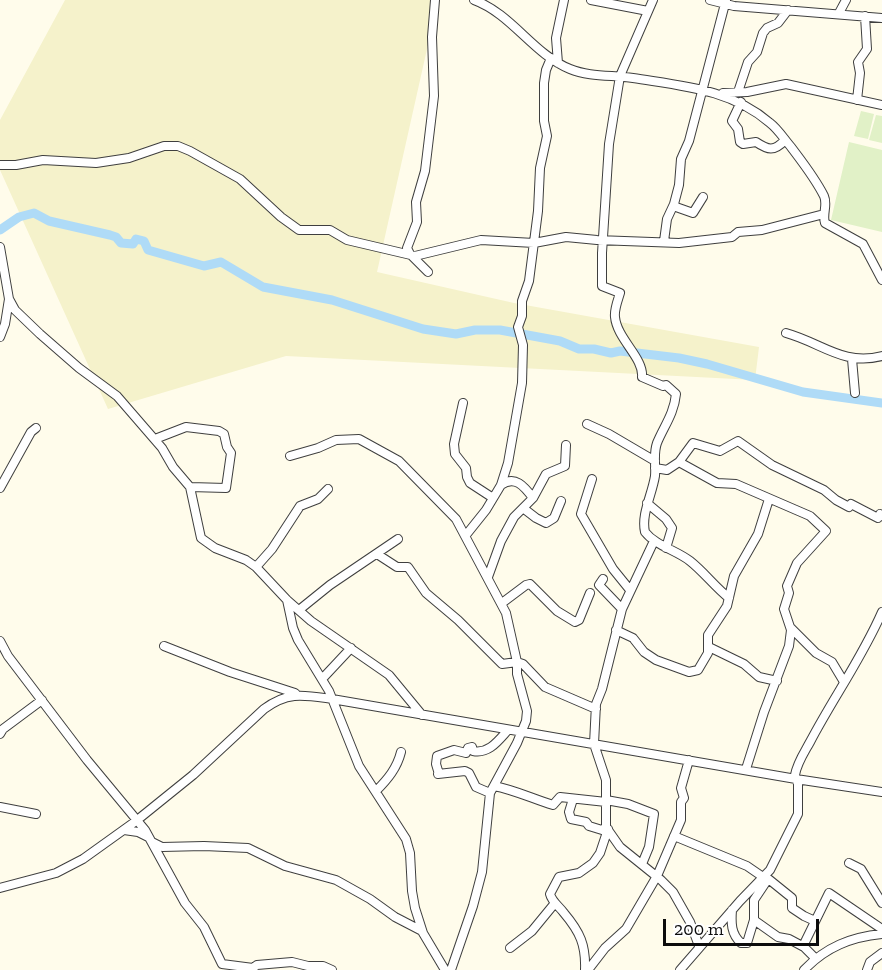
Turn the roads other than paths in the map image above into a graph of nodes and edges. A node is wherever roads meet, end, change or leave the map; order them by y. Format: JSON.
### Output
{"nodes":[{"id":1,"x":435,"y":0,"type":"edge"},
{"id":2,"x":474,"y":0,"type":"edge"},
{"id":3,"x":564,"y":0,"type":"edge"},
{"id":4,"x":591,"y":0,"type":"edge"},
{"id":5,"x":653,"y":0,"type":"edge"},
{"id":6,"x":710,"y":0,"type":"edge"},
{"id":7,"x":846,"y":0,"type":"edge"},
{"id":8,"x":726,"y":2,"type":"edge"},
{"id":9,"x":788,"y":10,"type":"junction"},
{"id":10,"x":648,"y":11,"type":"junction"},
{"id":11,"x":839,"y":13,"type":"junction"},
{"id":12,"x":865,"y":16,"type":"junction"},
{"id":13,"x":882,"y":18,"type":"edge"},
{"id":14,"x":554,"y":60,"type":"junction"},
{"id":15,"x":620,"y":76,"type":"junction"},
{"id":16,"x":703,"y":90,"type":"junction"},
{"id":17,"x":738,"y":92,"type":"junction"},
{"id":18,"x":716,"y":93,"type":"junction"},
{"id":19,"x":857,"y":100,"type":"junction"},
{"id":20,"x":741,"y":102,"type":"junction"},
{"id":21,"x":882,"y":105,"type":"edge"},
{"id":22,"x":785,"y":140,"type":"junction"},
{"id":23,"x":0,"y":165,"type":"edge"},
{"id":24,"x":703,"y":197,"type":"dead end"},
{"id":25,"x":674,"y":204,"type":"junction"},
{"id":26,"x":824,"y":214,"type":"junction"},
{"id":27,"x":603,"y":240,"type":"junction"},
{"id":28,"x":664,"y":241,"type":"junction"},
{"id":29,"x":534,"y":243,"type":"junction"},
{"id":30,"x":0,"y":247,"type":"edge"},
{"id":31,"x":410,"y":254,"type":"junction"},
{"id":32,"x":428,"y":272,"type":"dead end"},
{"id":33,"x":882,"y":280,"type":"edge"},
{"id":34,"x":9,"y":299,"type":"junction"},
{"id":35,"x":786,"y":333,"type":"dead end"},
{"id":36,"x":0,"y":337,"type":"edge"},
{"id":37,"x":882,"y":356,"type":"edge"},
{"id":38,"x":852,"y":359,"type":"junction"},
{"id":39,"x":855,"y":393,"type":"dead end"},
{"id":40,"x":463,"y":404,"type":"dead end"},
{"id":41,"x":586,"y":424,"type":"dead end"},
{"id":42,"x":36,"y":428,"type":"dead end"},
{"id":43,"x":155,"y":439,"type":"junction"},
{"id":44,"x":566,"y":445,"type":"dead end"},
{"id":45,"x":290,"y":456,"type":"dead end"},
{"id":46,"x":679,"y":462,"type":"junction"},
{"id":47,"x":655,"y":464,"type":"junction"},
{"id":48,"x":592,"y":479,"type":"dead end"},
{"id":49,"x":501,"y":485,"type":"junction"},
{"id":50,"x":190,"y":487,"type":"junction"},
{"id":51,"x":0,"y":488,"type":"edge"},
{"id":52,"x":328,"y":489,"type":"dead end"},
{"id":53,"x":493,"y":498,"type":"junction"},
{"id":54,"x":532,"y":498,"type":"junction"},
{"id":55,"x":769,"y":499,"type":"junction"},
{"id":56,"x":561,"y":501,"type":"dead end"},
{"id":57,"x":647,"y":503,"type":"junction"},
{"id":58,"x":523,"y":508,"type":"junction"},
{"id":59,"x":882,"y":516,"type":"edge"},
{"id":60,"x":466,"y":535,"type":"junction"},
{"id":61,"x":398,"y":539,"type":"dead end"},
{"id":62,"x":654,"y":541,"type":"junction"},
{"id":63,"x":666,"y":548,"type":"junction"},
{"id":64,"x":377,"y":554,"type":"junction"},
{"id":65,"x":256,"y":567,"type":"junction"},
{"id":66,"x":488,"y":577,"type":"junction"},
{"id":67,"x":603,"y":579,"type":"dead end"},
{"id":68,"x":630,"y":590,"type":"junction"},
{"id":69,"x":590,"y":592,"type":"dead end"},
{"id":70,"x":729,"y":598,"type":"junction"},
{"id":71,"x":287,"y":600,"type":"junction"},
{"id":72,"x":502,"y":603,"type":"junction"},
{"id":73,"x":622,"y":609,"type":"junction"},
{"id":74,"x":299,"y":610,"type":"junction"},
{"id":75,"x":881,"y":617,"type":"edge"},
{"id":76,"x":790,"y":627,"type":"junction"},
{"id":77,"x":616,"y":630,"type":"junction"},
{"id":78,"x":0,"y":641,"type":"edge"},
{"id":79,"x":165,"y":646,"type":"dead end"},
{"id":80,"x":709,"y":647,"type":"junction"},
{"id":81,"x":351,"y":648,"type":"junction"},
{"id":82,"x":517,"y":662,"type":"junction"},
{"id":83,"x":759,"y":677,"type":"junction"},
{"id":84,"x":321,"y":679,"type":"junction"},
{"id":85,"x":777,"y":681,"type":"junction"},
{"id":86,"x":844,"y":682,"type":"junction"},
{"id":87,"x":772,"y":692,"type":"junction"},
{"id":88,"x":299,"y":695,"type":"junction"},
{"id":89,"x":332,"y":699,"type":"junction"},
{"id":90,"x":42,"y":700,"type":"junction"},
{"id":91,"x":596,"y":709,"type":"junction"},
{"id":92,"x":422,"y":715,"type":"junction"},
{"id":93,"x":508,"y":730,"type":"junction"},
{"id":94,"x":522,"y":733,"type":"junction"},
{"id":95,"x":0,"y":734,"type":"edge"},
{"id":96,"x":594,"y":744,"type":"junction"},
{"id":97,"x":401,"y":752,"type":"dead end"},
{"id":98,"x":689,"y":760,"type":"junction"},
{"id":99,"x":746,"y":770,"type":"junction"},
{"id":100,"x":796,"y":779,"type":"junction"},
{"id":101,"x":492,"y":790,"type":"junction"},
{"id":102,"x":376,"y":791,"type":"junction"},
{"id":103,"x":882,"y":792,"type":"edge"},
{"id":104,"x":573,"y":799,"type":"junction"},
{"id":105,"x":606,"y":801,"type":"junction"},
{"id":106,"x":0,"y":807,"type":"edge"},
{"id":107,"x":36,"y":814,"type":"dead end"},
{"id":108,"x":136,"y":821,"type":"junction"},
{"id":109,"x":607,"y":828,"type":"junction"},
{"id":110,"x":124,"y":830,"type":"junction"},
{"id":111,"x":674,"y":836,"type":"junction"},
{"id":112,"x":151,"y":840,"type":"junction"},
{"id":113,"x":849,"y":863,"type":"dead end"},
{"id":114,"x":642,"y":864,"type":"junction"},
{"id":115,"x":657,"y":876,"type":"junction"},
{"id":116,"x":765,"y":877,"type":"junction"},
{"id":117,"x":0,"y":888,"type":"edge"},
{"id":118,"x":555,"y":903,"type":"junction"},
{"id":119,"x":882,"y":903,"type":"edge"},
{"id":120,"x":733,"y":908,"type":"junction"},
{"id":121,"x":754,"y":920,"type":"junction"},
{"id":122,"x":815,"y":921,"type":"junction"},
{"id":123,"x":882,"y":929,"type":"edge"},
{"id":124,"x":423,"y":933,"type":"junction"},
{"id":125,"x":882,"y":934,"type":"edge"},
{"id":126,"x":699,"y":946,"type":"junction"},
{"id":127,"x":804,"y":947,"type":"junction"},
{"id":128,"x":510,"y":948,"type":"dead end"},
{"id":129,"x":882,"y":953,"type":"edge"},
{"id":130,"x":816,"y":959,"type":"junction"},
{"id":131,"x":224,"y":967,"type":"edge"},
{"id":132,"x":332,"y":970,"type":"edge"},
{"id":133,"x":445,"y":970,"type":"edge"},
{"id":134,"x":451,"y":970,"type":"edge"},
{"id":135,"x":586,"y":970,"type":"edge"},
{"id":136,"x":680,"y":970,"type":"edge"},
{"id":137,"x":804,"y":970,"type":"edge"},
{"id":138,"x":867,"y":970,"type":"edge"}],
"edges":[{"from":1,"to":31,"type":"street"},
{"from":2,"to":14,"type":"street"},
{"from":3,"to":14,"type":"street"},
{"from":4,"to":10,"type":"street"},
{"from":5,"to":10,"type":"street"},
{"from":6,"to":8,"type":"street"},
{"from":7,"to":11,"type":"street"},
{"from":8,"to":9,"type":"street"},
{"from":8,"to":16,"type":"street"},
{"from":9,"to":11,"type":"street"},
{"from":9,"to":17,"type":"street"},
{"from":10,"to":15,"type":"street"},
{"from":11,"to":12,"type":"street"},
{"from":12,"to":13,"type":"street"},
{"from":12,"to":19,"type":"street"},
{"from":14,"to":15,"type":"street"},
{"from":14,"to":29,"type":"street"},
{"from":15,"to":16,"type":"street"},
{"from":15,"to":27,"type":"street"},
{"from":16,"to":18,"type":"street"},
{"from":16,"to":25,"type":"street"},
{"from":17,"to":18,"type":"street"},
{"from":17,"to":19,"type":"street"},
{"from":18,"to":20,"type":"street"},
{"from":19,"to":21,"type":"street"},
{"from":20,"to":22,"type":"street"},
{"from":20,"to":22,"type":"street"},
{"from":22,"to":26,"type":"street"},
{"from":23,"to":31,"type":"street"},
{"from":24,"to":25,"type":"street"},
{"from":25,"to":28,"type":"street"},
{"from":26,"to":28,"type":"street"},
{"from":26,"to":33,"type":"street"},
{"from":27,"to":28,"type":"street"},
{"from":27,"to":29,"type":"street"},
{"from":27,"to":47,"type":"street"},
{"from":29,"to":31,"type":"street"},
{"from":29,"to":49,"type":"street"},
{"from":30,"to":34,"type":"street"},
{"from":31,"to":32,"type":"street"},
{"from":34,"to":36,"type":"street"},
{"from":34,"to":43,"type":"street"},
{"from":35,"to":38,"type":"street"},
{"from":37,"to":38,"type":"street"},
{"from":38,"to":39,"type":"street"},
{"from":40,"to":53,"type":"street"},
{"from":41,"to":47,"type":"street"},
{"from":42,"to":51,"type":"street"},
{"from":43,"to":50,"type":"street"},
{"from":43,"to":50,"type":"street"},
{"from":44,"to":54,"type":"street"},
{"from":45,"to":60,"type":"street"},
{"from":46,"to":47,"type":"street"},
{"from":46,"to":55,"type":"street"},
{"from":46,"to":59,"type":"street"},
{"from":47,"to":57,"type":"street"},
{"from":48,"to":68,"type":"street"},
{"from":49,"to":53,"type":"street"},
{"from":49,"to":54,"type":"street"},
{"from":50,"to":65,"type":"street"},
{"from":52,"to":65,"type":"street"},
{"from":53,"to":60,"type":"street"},
{"from":54,"to":58,"type":"street"},
{"from":55,"to":70,"type":"street"},
{"from":55,"to":76,"type":"street"},
{"from":56,"to":58,"type":"street"},
{"from":57,"to":62,"type":"street"},
{"from":57,"to":63,"type":"street"},
{"from":58,"to":66,"type":"street"},
{"from":60,"to":66,"type":"street"},
{"from":61,"to":64,"type":"street"},
{"from":62,"to":63,"type":"street"},
{"from":62,"to":68,"type":"street"},
{"from":63,"to":70,"type":"street"},
{"from":64,"to":74,"type":"street"},
{"from":64,"to":82,"type":"street"},
{"from":65,"to":71,"type":"street"},
{"from":66,"to":72,"type":"street"},
{"from":67,"to":73,"type":"street"},
{"from":68,"to":73,"type":"street"},
{"from":69,"to":72,"type":"street"},
{"from":70,"to":80,"type":"street"},
{"from":71,"to":74,"type":"street"},
{"from":71,"to":84,"type":"street"},
{"from":72,"to":82,"type":"street"},
{"from":73,"to":77,"type":"street"},
{"from":74,"to":81,"type":"street"},
{"from":75,"to":86,"type":"street"},
{"from":76,"to":85,"type":"street"},
{"from":76,"to":86,"type":"street"},
{"from":77,"to":80,"type":"street"},
{"from":77,"to":91,"type":"street"},
{"from":78,"to":90,"type":"street"},
{"from":79,"to":88,"type":"street"},
{"from":80,"to":83,"type":"street"},
{"from":81,"to":84,"type":"street"},
{"from":81,"to":92,"type":"street"},
{"from":82,"to":91,"type":"street"},
{"from":82,"to":94,"type":"street"},
{"from":83,"to":85,"type":"street"},
{"from":83,"to":87,"type":"street"},
{"from":84,"to":89,"type":"street"},
{"from":85,"to":87,"type":"street"},
{"from":86,"to":100,"type":"street"},
{"from":87,"to":99,"type":"street"},
{"from":88,"to":89,"type":"street"},
{"from":88,"to":108,"type":"street"},
{"from":89,"to":92,"type":"street"},
{"from":89,"to":102,"type":"street"},
{"from":90,"to":95,"type":"street"},
{"from":90,"to":108,"type":"street"},
{"from":91,"to":96,"type":"street"},
{"from":92,"to":93,"type":"street"},
{"from":93,"to":94,"type":"street"},
{"from":93,"to":101,"type":"street"},
{"from":94,"to":96,"type":"street"},
{"from":94,"to":101,"type":"street"},
{"from":96,"to":98,"type":"street"},
{"from":96,"to":105,"type":"street"},
{"from":97,"to":102,"type":"street"},
{"from":98,"to":99,"type":"street"},
{"from":98,"to":111,"type":"street"},
{"from":99,"to":100,"type":"street"},
{"from":100,"to":103,"type":"street"},
{"from":100,"to":116,"type":"street"},
{"from":101,"to":104,"type":"street"},
{"from":101,"to":134,"type":"street"},
{"from":102,"to":124,"type":"street"},
{"from":104,"to":105,"type":"street"},
{"from":104,"to":109,"type":"street"},
{"from":105,"to":109,"type":"street"},
{"from":105,"to":114,"type":"street"},
{"from":106,"to":107,"type":"street"},
{"from":108,"to":110,"type":"street"},
{"from":108,"to":112,"type":"street"},
{"from":109,"to":114,"type":"street"},
{"from":109,"to":118,"type":"street"},
{"from":110,"to":112,"type":"street"},
{"from":110,"to":117,"type":"street"},
{"from":111,"to":115,"type":"street"},
{"from":111,"to":116,"type":"street"},
{"from":112,"to":124,"type":"street"},
{"from":112,"to":131,"type":"street"},
{"from":113,"to":119,"type":"street"},
{"from":114,"to":115,"type":"street"},
{"from":115,"to":126,"type":"street"},
{"from":115,"to":135,"type":"street"},
{"from":116,"to":120,"type":"street"},
{"from":116,"to":121,"type":"street"},
{"from":116,"to":122,"type":"street"},
{"from":118,"to":128,"type":"street"},
{"from":118,"to":135,"type":"street"},
{"from":120,"to":121,"type":"street"},
{"from":120,"to":126,"type":"street"},
{"from":121,"to":127,"type":"street"},
{"from":122,"to":123,"type":"street"},
{"from":122,"to":127,"type":"street"},
{"from":124,"to":133,"type":"street"},
{"from":125,"to":130,"type":"street"},
{"from":126,"to":136,"type":"street"},
{"from":127,"to":130,"type":"street"},
{"from":129,"to":138,"type":"street"},
{"from":130,"to":137,"type":"street"},
{"from":131,"to":132,"type":"street"}]}
